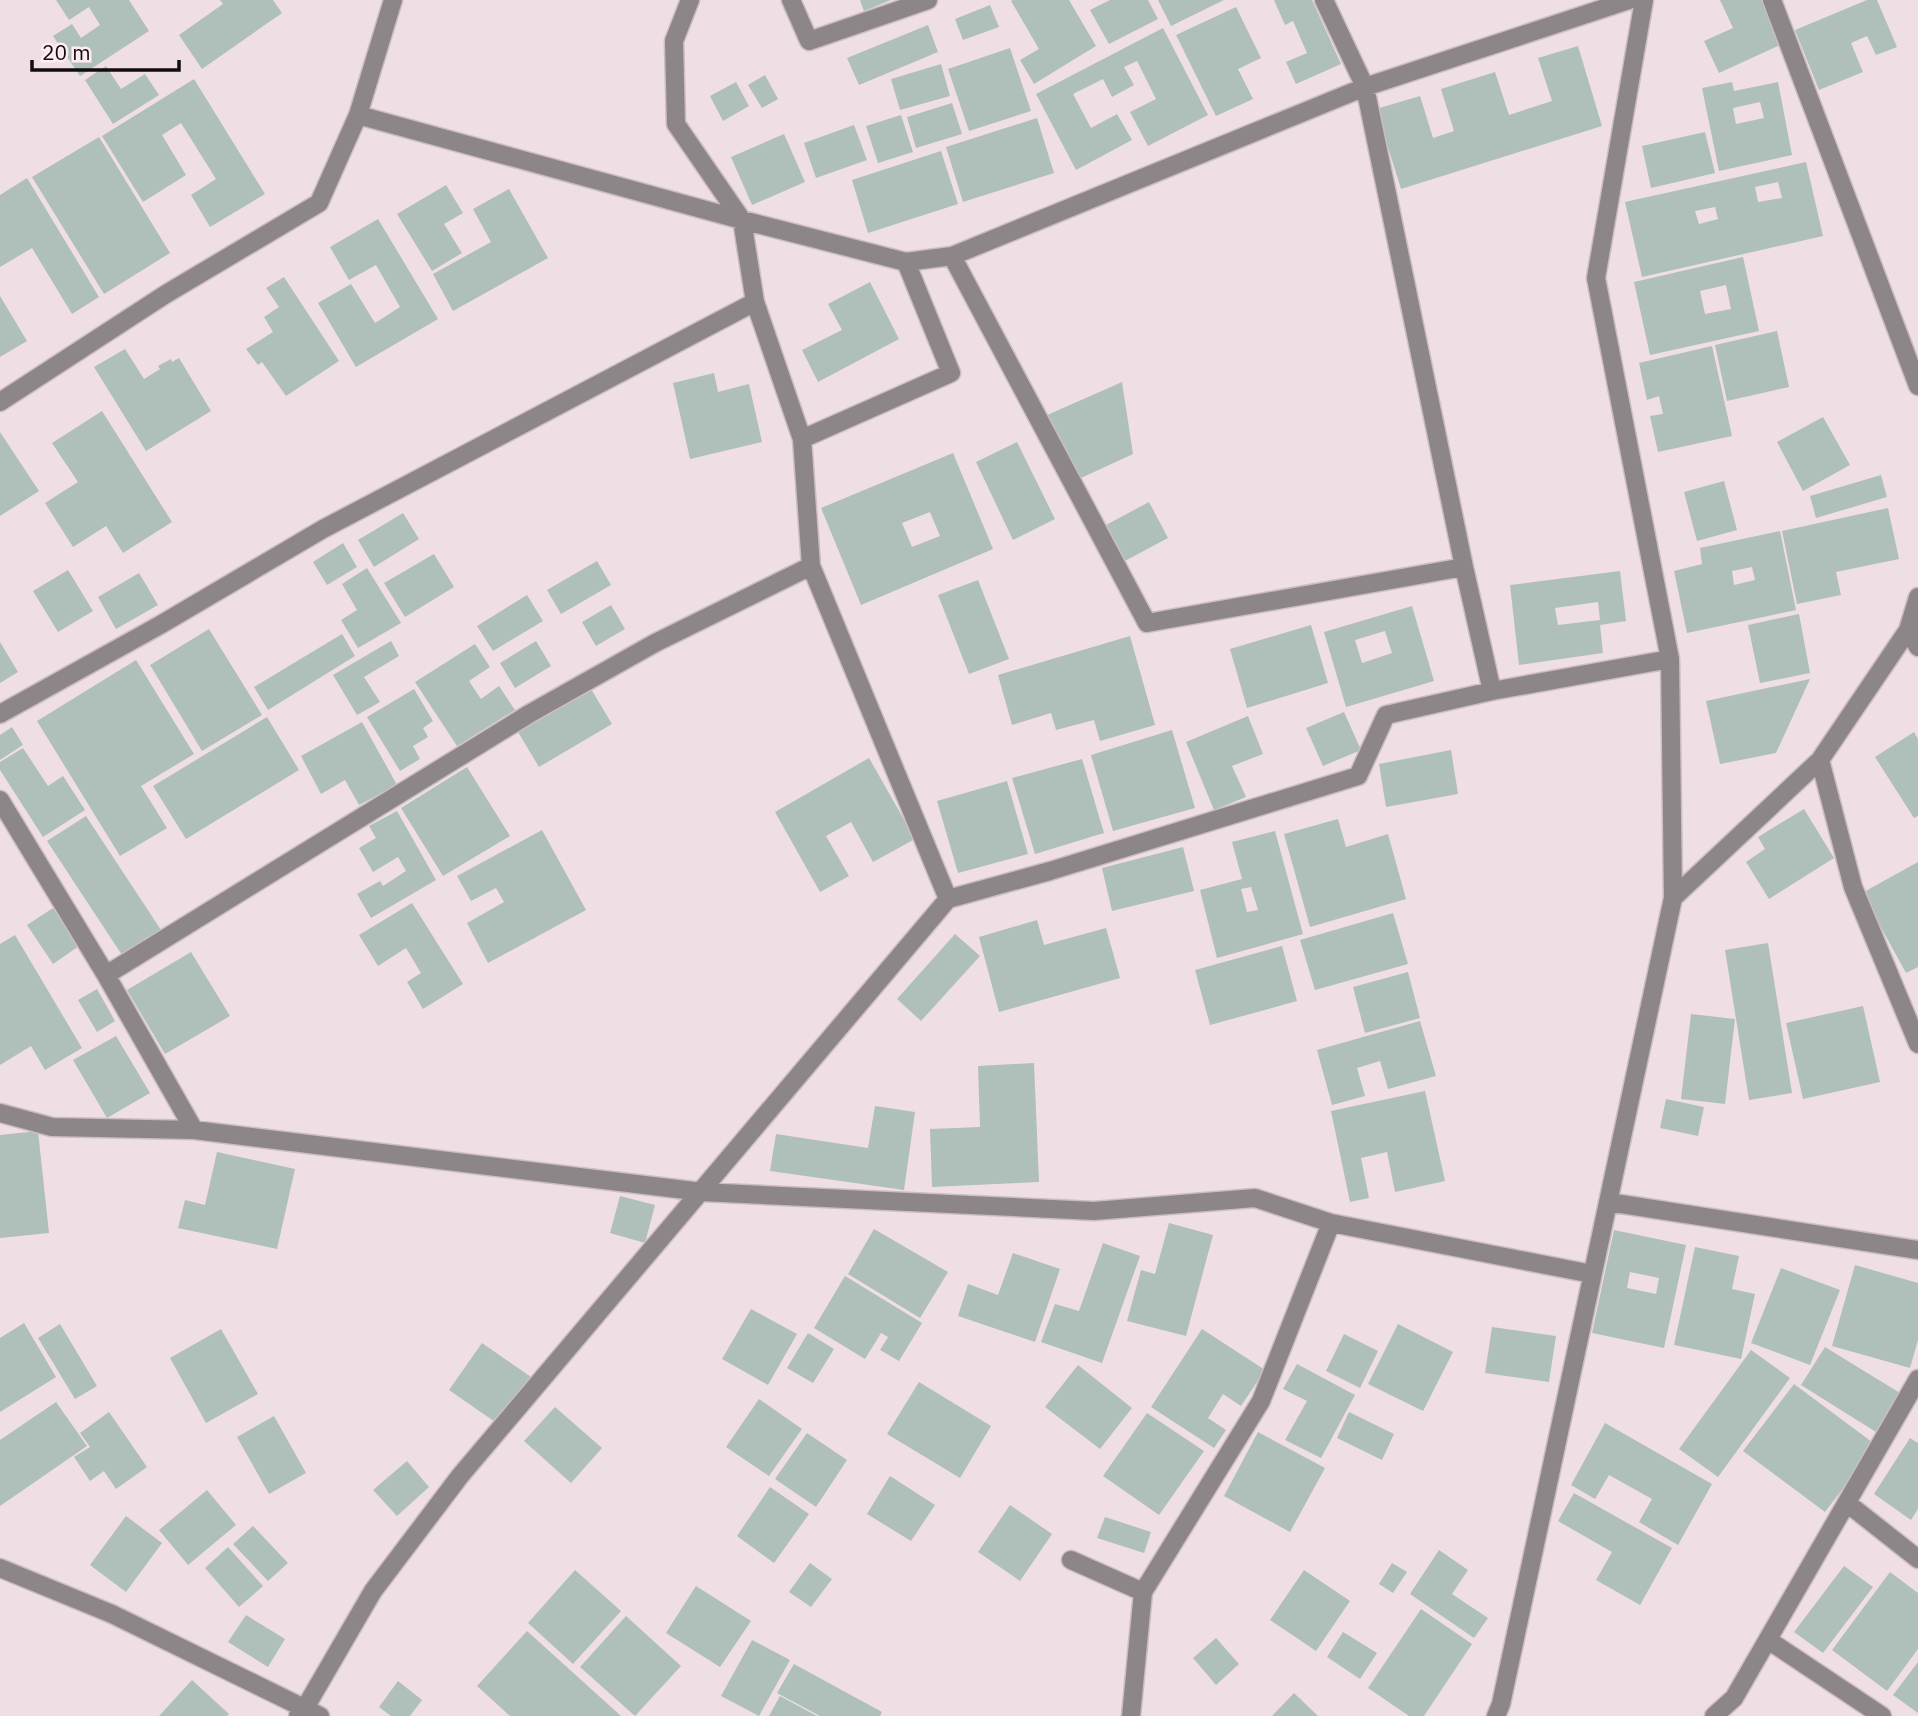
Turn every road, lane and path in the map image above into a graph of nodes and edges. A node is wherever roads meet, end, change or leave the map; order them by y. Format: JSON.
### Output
{"nodes":[{"id":1,"x":393,"y":0,"type":"edge"},
{"id":2,"x":690,"y":0,"type":"edge"},
{"id":3,"x":791,"y":0,"type":"edge"},
{"id":4,"x":928,"y":0,"type":"edge"},
{"id":5,"x":1324,"y":0,"type":"edge"},
{"id":6,"x":1629,"y":0,"type":"edge"},
{"id":7,"x":1644,"y":0,"type":"edge"},
{"id":8,"x":1772,"y":0,"type":"edge"},
{"id":9,"x":1365,"y":88,"type":"junction"},
{"id":10,"x":358,"y":115,"type":"junction"},
{"id":11,"x":742,"y":220,"type":"junction"},
{"id":12,"x":952,"y":256,"type":"junction"},
{"id":13,"x":906,"y":262,"type":"junction"},
{"id":14,"x":755,"y":302,"type":"junction"},
{"id":15,"x":1918,"y":386,"type":"edge"},
{"id":16,"x":0,"y":402,"type":"edge"},
{"id":17,"x":802,"y":439,"type":"junction"},
{"id":18,"x":811,"y":566,"type":"junction"},
{"id":19,"x":1464,"y":567,"type":"junction"},
{"id":20,"x":1918,"y":597,"type":"edge"},
{"id":21,"x":1908,"y":631,"type":"junction"},
{"id":22,"x":1918,"y":647,"type":"edge"},
{"id":23,"x":1670,"y":659,"type":"junction"},
{"id":24,"x":1492,"y":691,"type":"junction"},
{"id":25,"x":0,"y":714,"type":"edge"},
{"id":26,"x":1820,"y":760,"type":"junction"},
{"id":27,"x":0,"y":800,"type":"edge"},
{"id":28,"x":1673,"y":898,"type":"junction"},
{"id":29,"x":948,"y":899,"type":"junction"},
{"id":30,"x":106,"y":975,"type":"junction"},
{"id":31,"x":1918,"y":1044,"type":"edge"},
{"id":32,"x":0,"y":1113,"type":"edge"},
{"id":33,"x":194,"y":1130,"type":"junction"},
{"id":34,"x":702,"y":1192,"type":"junction"},
{"id":35,"x":1608,"y":1202,"type":"junction"},
{"id":36,"x":1331,"y":1223,"type":"junction"},
{"id":37,"x":1918,"y":1250,"type":"edge"},
{"id":38,"x":1592,"y":1274,"type":"junction"},
{"id":39,"x":1918,"y":1379,"type":"edge"},
{"id":40,"x":1847,"y":1503,"type":"junction"},
{"id":41,"x":1918,"y":1559,"type":"edge"},
{"id":42,"x":1071,"y":1560,"type":"dead end"},
{"id":43,"x":0,"y":1567,"type":"edge"},
{"id":44,"x":1143,"y":1592,"type":"junction"},
{"id":45,"x":1768,"y":1640,"type":"junction"},
{"id":46,"x":308,"y":1713,"type":"edge"},
{"id":47,"x":1131,"y":1716,"type":"edge"},
{"id":48,"x":1496,"y":1716,"type":"edge"},
{"id":49,"x":1714,"y":1716,"type":"edge"},
{"id":50,"x":1882,"y":1716,"type":"edge"}],
"edges":[{"from":1,"to":10,"type":"street"},
{"from":2,"to":11,"type":"street"},
{"from":3,"to":4,"type":"street"},
{"from":5,"to":9,"type":"street"},
{"from":6,"to":9,"type":"street"},
{"from":7,"to":23,"type":"street"},
{"from":8,"to":15,"type":"street"},
{"from":9,"to":12,"type":"street"},
{"from":9,"to":19,"type":"street"},
{"from":10,"to":11,"type":"street"},
{"from":10,"to":16,"type":"street"},
{"from":11,"to":13,"type":"street"},
{"from":11,"to":14,"type":"street"},
{"from":12,"to":13,"type":"street"},
{"from":12,"to":19,"type":"street"},
{"from":13,"to":17,"type":"street"},
{"from":14,"to":17,"type":"street"},
{"from":14,"to":25,"type":"street"},
{"from":17,"to":18,"type":"street"},
{"from":18,"to":29,"type":"street"},
{"from":18,"to":30,"type":"street"},
{"from":19,"to":24,"type":"street"},
{"from":20,"to":21,"type":"street"},
{"from":21,"to":22,"type":"street"},
{"from":21,"to":26,"type":"street"},
{"from":23,"to":24,"type":"street"},
{"from":23,"to":28,"type":"street"},
{"from":24,"to":29,"type":"street"},
{"from":26,"to":28,"type":"street"},
{"from":26,"to":31,"type":"street"},
{"from":27,"to":30,"type":"street"},
{"from":28,"to":35,"type":"street"},
{"from":29,"to":34,"type":"street"},
{"from":30,"to":33,"type":"street"},
{"from":32,"to":33,"type":"street"},
{"from":33,"to":34,"type":"street"},
{"from":34,"to":36,"type":"street"},
{"from":34,"to":46,"type":"street"},
{"from":35,"to":37,"type":"street"},
{"from":35,"to":38,"type":"street"},
{"from":36,"to":38,"type":"street"},
{"from":36,"to":44,"type":"street"},
{"from":38,"to":48,"type":"street"},
{"from":39,"to":40,"type":"street"},
{"from":40,"to":41,"type":"street"},
{"from":40,"to":45,"type":"street"},
{"from":42,"to":44,"type":"street"},
{"from":43,"to":46,"type":"street"},
{"from":44,"to":47,"type":"street"},
{"from":45,"to":49,"type":"street"},
{"from":45,"to":50,"type":"street"}]}
